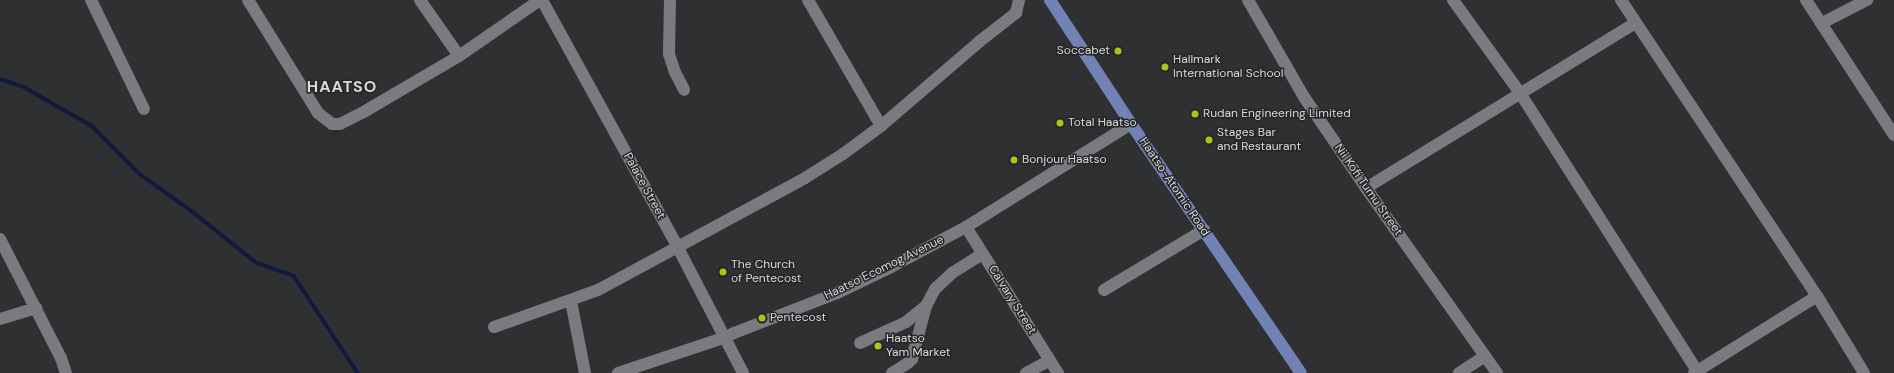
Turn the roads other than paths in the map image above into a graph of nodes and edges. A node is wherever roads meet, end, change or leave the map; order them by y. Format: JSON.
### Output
{"nodes":[{"id":1,"x":91,"y":0,"type":"edge"},
{"id":2,"x":248,"y":0,"type":"edge"},
{"id":3,"x":420,"y":0,"type":"edge"},
{"id":4,"x":541,"y":0,"type":"edge"},
{"id":5,"x":670,"y":0,"type":"edge"},
{"id":6,"x":808,"y":0,"type":"edge"},
{"id":7,"x":1019,"y":0,"type":"edge"},
{"id":8,"x":1050,"y":0,"type":"edge"},
{"id":9,"x":1248,"y":0,"type":"edge"},
{"id":10,"x":1453,"y":0,"type":"edge"},
{"id":11,"x":1621,"y":0,"type":"edge"},
{"id":12,"x":1806,"y":0,"type":"edge"},
{"id":13,"x":1867,"y":0,"type":"edge"},
{"id":14,"x":1635,"y":23,"type":"junction"},
{"id":15,"x":1822,"y":23,"type":"junction"},
{"id":16,"x":459,"y":56,"type":"junction"},
{"id":17,"x":684,"y":90,"type":"dead end"},
{"id":18,"x":1520,"y":93,"type":"junction"},
{"id":19,"x":144,"y":109,"type":"dead end"},
{"id":20,"x":1131,"y":124,"type":"junction"},
{"id":21,"x":881,"y":126,"type":"junction"},
{"id":22,"x":1894,"y":135,"type":"edge"},
{"id":23,"x":1366,"y":188,"type":"junction"},
{"id":24,"x":966,"y":227,"type":"junction"},
{"id":25,"x":1204,"y":230,"type":"junction"},
{"id":26,"x":0,"y":240,"type":"edge"},
{"id":27,"x":677,"y":246,"type":"junction"},
{"id":28,"x":983,"y":254,"type":"junction"},
{"id":29,"x":1104,"y":290,"type":"dead end"},
{"id":30,"x":1817,"y":296,"type":"junction"},
{"id":31,"x":571,"y":301,"type":"junction"},
{"id":32,"x":926,"y":306,"type":"junction"},
{"id":33,"x":36,"y":308,"type":"junction"},
{"id":34,"x":0,"y":319,"type":"edge"},
{"id":35,"x":494,"y":327,"type":"dead end"},
{"id":36,"x":726,"y":337,"type":"junction"},
{"id":37,"x":860,"y":343,"type":"dead end"},
{"id":38,"x":1485,"y":356,"type":"junction"},
{"id":39,"x":1049,"y":361,"type":"junction"},
{"id":40,"x":1695,"y":372,"type":"edge"},
{"id":41,"x":66,"y":373,"type":"edge"},
{"id":42,"x":585,"y":373,"type":"edge"},
{"id":43,"x":618,"y":373,"type":"edge"},
{"id":44,"x":743,"y":373,"type":"edge"},
{"id":45,"x":892,"y":373,"type":"edge"},
{"id":46,"x":1026,"y":373,"type":"edge"},
{"id":47,"x":1058,"y":373,"type":"edge"},
{"id":48,"x":1301,"y":373,"type":"edge"},
{"id":49,"x":1459,"y":373,"type":"edge"},
{"id":50,"x":1498,"y":373,"type":"edge"},
{"id":51,"x":1864,"y":373,"type":"edge"}],
"edges":[{"from":1,"to":19,"type":"street"},
{"from":2,"to":16,"type":"street"},
{"from":3,"to":16,"type":"street"},
{"from":4,"to":16,"type":"street"},
{"from":4,"to":27,"type":"street","name":"Palace Street"},
{"from":5,"to":17,"type":"street"},
{"from":6,"to":21,"type":"street"},
{"from":7,"to":21,"type":"street"},
{"from":8,"to":20,"type":"main road","name":"Haatso-Atomic Road"},
{"from":9,"to":23,"type":"street","name":"Nii Kofi Tumu Street"},
{"from":10,"to":18,"type":"street"},
{"from":11,"to":14,"type":"street"},
{"from":12,"to":15,"type":"street"},
{"from":13,"to":15,"type":"street"},
{"from":14,"to":18,"type":"street"},
{"from":14,"to":30,"type":"street"},
{"from":15,"to":22,"type":"street"},
{"from":18,"to":23,"type":"street"},
{"from":18,"to":40,"type":"street"},
{"from":20,"to":24,"type":"street","name":"Haatso Ecomog Avenue"},
{"from":20,"to":25,"type":"main road","name":"Haatso-Atomic Road"},
{"from":21,"to":27,"type":"street"},
{"from":23,"to":38,"type":"street","name":"Nii Kofi Tumu Street"},
{"from":24,"to":28,"type":"street","name":"Calvary Street"},
{"from":24,"to":36,"type":"street","name":"Haatso Ecomog Avenue"},
{"from":25,"to":29,"type":"street"},
{"from":25,"to":48,"type":"main road","name":"Haatso-Atomic Road"},
{"from":26,"to":33,"type":"street"},
{"from":27,"to":31,"type":"street"},
{"from":27,"to":36,"type":"street","name":"Palace Street"},
{"from":28,"to":32,"type":"street"},
{"from":28,"to":39,"type":"street","name":"Calvary Street"},
{"from":30,"to":40,"type":"street"},
{"from":30,"to":51,"type":"street"},
{"from":31,"to":35,"type":"street"},
{"from":31,"to":42,"type":"street"},
{"from":32,"to":37,"type":"street"},
{"from":32,"to":45,"type":"street"},
{"from":33,"to":34,"type":"street"},
{"from":33,"to":41,"type":"street"},
{"from":36,"to":43,"type":"street","name":"Haatso Ecomog Avenue"},
{"from":36,"to":44,"type":"street","name":"Palace Street"},
{"from":38,"to":49,"type":"street"},
{"from":38,"to":50,"type":"street","name":"Nii Kofi Tumu Street"},
{"from":39,"to":46,"type":"street"},
{"from":39,"to":47,"type":"street","name":"Calvary Street"}]}
